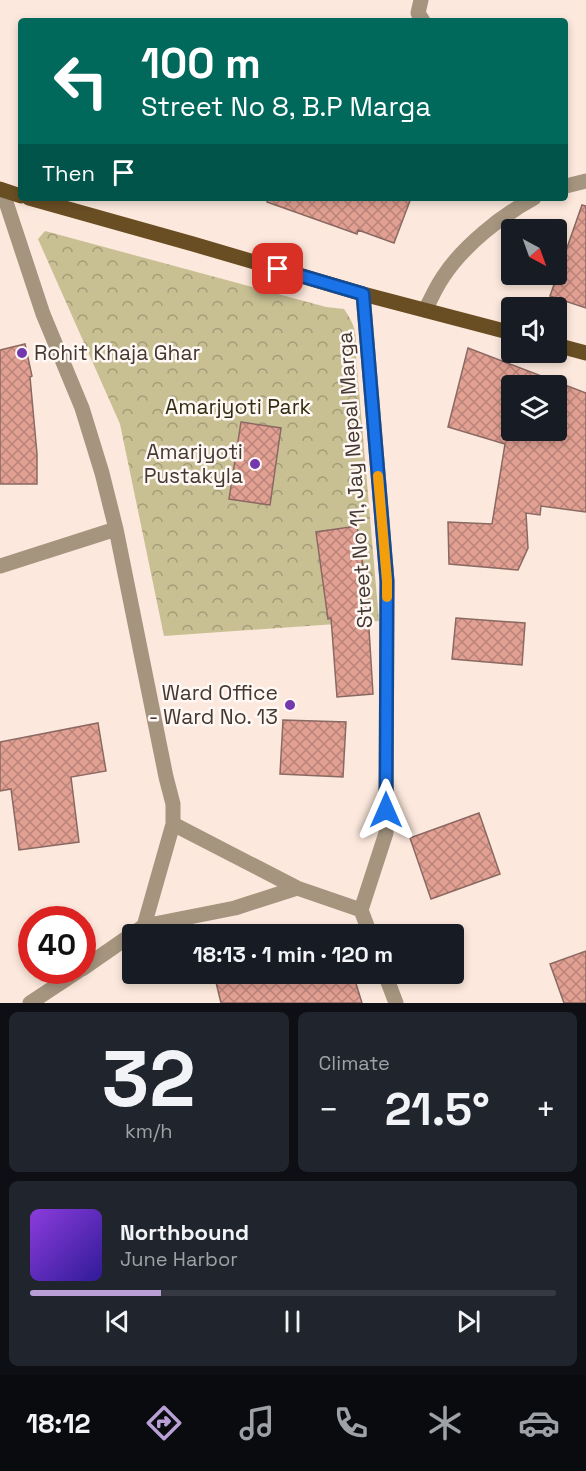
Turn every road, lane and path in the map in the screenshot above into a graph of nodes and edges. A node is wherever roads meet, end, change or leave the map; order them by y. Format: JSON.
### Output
{"nodes":[{"id":1,"x":421,"y":0,"type":"edge"},
{"id":2,"x":421,"y":18,"type":"edge"},
{"id":3,"x":586,"y":181,"type":"edge"},
{"id":4,"x":568,"y":186,"type":"edge"},
{"id":5,"x":1,"y":189,"type":"edge"},
{"id":6,"x":18,"y":195,"type":"edge"},
{"id":7,"x":40,"y":201,"type":"edge"},
{"id":8,"x":528,"y":201,"type":"edge"},
{"id":9,"x":363,"y":294,"type":"junction"},
{"id":10,"x":425,"y":310,"type":"junction"},
{"id":11,"x":501,"y":330,"type":"edge"},
{"id":12,"x":567,"y":348,"type":"edge"},
{"id":13,"x":586,"y":353,"type":"edge"},
{"id":14,"x":116,"y":529,"type":"junction"},
{"id":15,"x":0,"y":566,"type":"edge"},
{"id":16,"x":173,"y":824,"type":"junction"},
{"id":17,"x":297,"y":888,"type":"junction"},
{"id":18,"x":361,"y":910,"type":"junction"},
{"id":19,"x":145,"y":924,"type":"edge"},
{"id":20,"x":154,"y":924,"type":"edge"},
{"id":21,"x":366,"y":924,"type":"edge"},
{"id":22,"x":122,"y":941,"type":"edge"},
{"id":23,"x":96,"y":960,"type":"edge"},
{"id":24,"x":59,"y":984,"type":"edge"},
{"id":25,"x":389,"y":984,"type":"edge"},
{"id":26,"x":30,"y":1003,"type":"edge"},
{"id":27,"x":396,"y":1003,"type":"edge"}],
"edges":[{"from":1,"to":2,"type":"street"},
{"from":3,"to":4,"type":"street"},
{"from":5,"to":6,"type":"main road"},
{"from":5,"to":14,"type":"street"},
{"from":7,"to":9,"type":"main road"},
{"from":8,"to":10,"type":"street"},
{"from":9,"to":10,"type":"main road"},
{"from":9,"to":18,"type":"street","name":"Street No 11, Jay Nepal Marga"},
{"from":10,"to":11,"type":"main road"},
{"from":12,"to":13,"type":"main road"},
{"from":14,"to":15,"type":"street"},
{"from":14,"to":16,"type":"street"},
{"from":16,"to":17,"type":"street"},
{"from":16,"to":19,"type":"street"},
{"from":17,"to":18,"type":"street"},
{"from":17,"to":20,"type":"street"},
{"from":18,"to":21,"type":"street"},
{"from":22,"to":23,"type":"street"},
{"from":24,"to":26,"type":"street"},
{"from":25,"to":27,"type":"street"}]}
